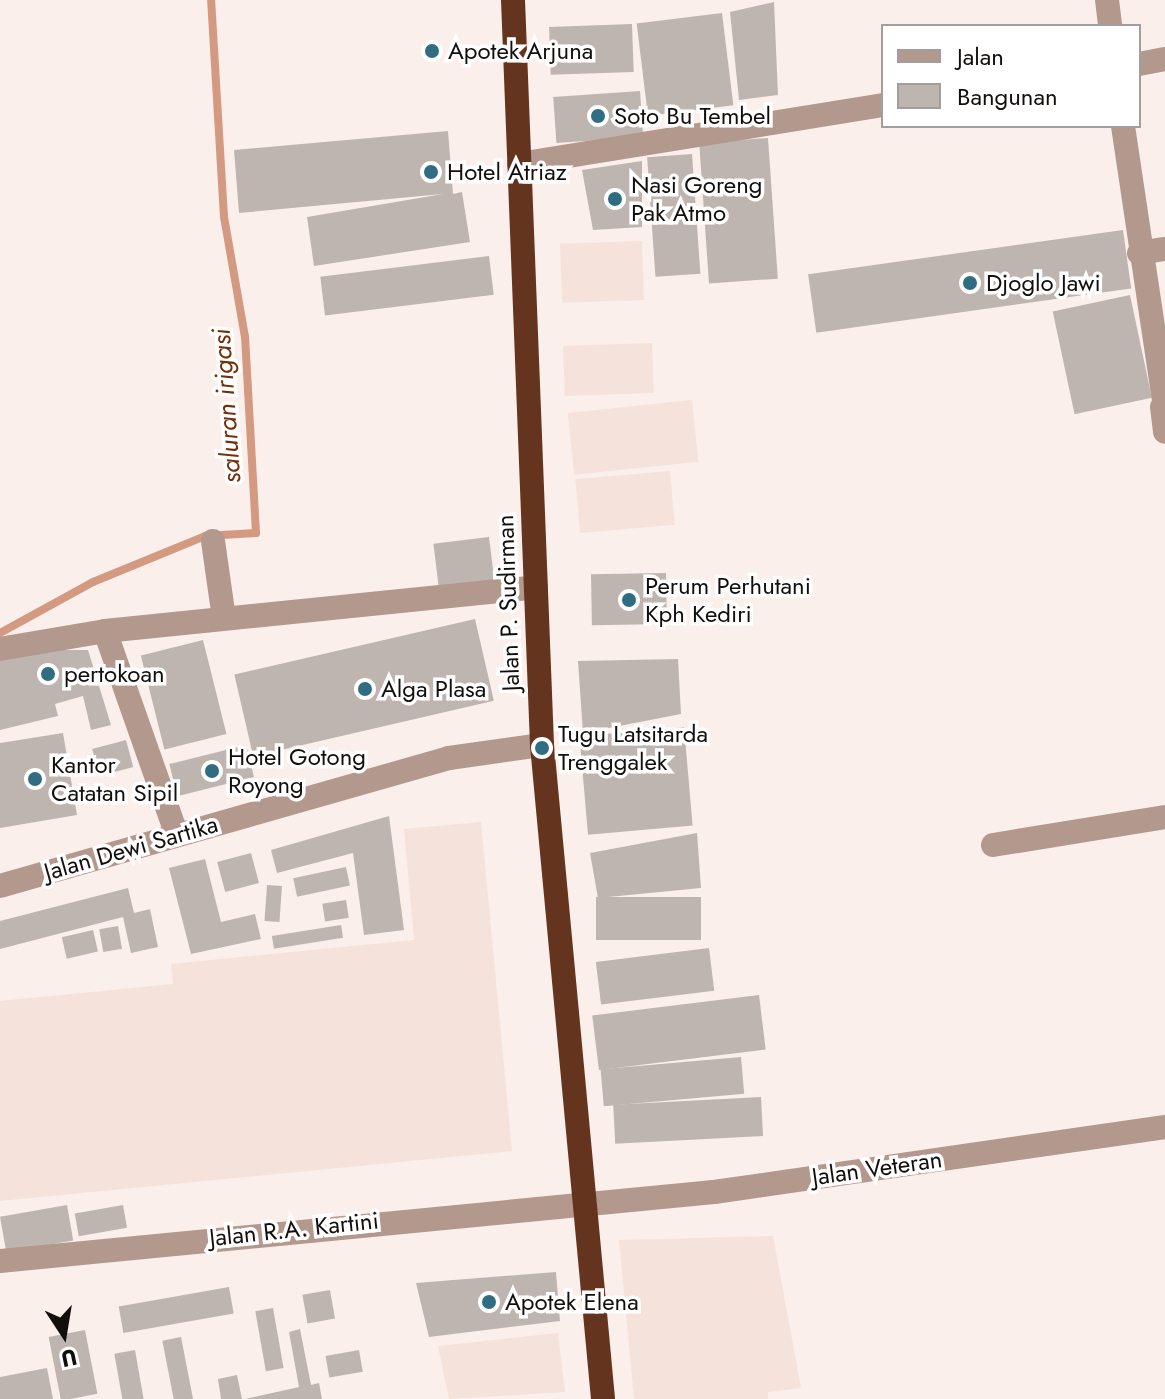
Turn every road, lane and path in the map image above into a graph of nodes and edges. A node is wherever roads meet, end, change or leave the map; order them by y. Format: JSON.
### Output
{"nodes":[{"id":1,"x":513,"y":0,"type":"edge"},
{"id":2,"x":1107,"y":0,"type":"edge"},
{"id":3,"x":1110,"y":24,"type":"edge"},
{"id":4,"x":1165,"y":59,"type":"edge"},
{"id":5,"x":1141,"y":64,"type":"edge"},
{"id":6,"x":881,"y":105,"type":"edge"},
{"id":7,"x":1123,"y":128,"type":"edge"},
{"id":8,"x":519,"y":164,"type":"junction"},
{"id":9,"x":1165,"y":249,"type":"edge"},
{"id":10,"x":1139,"y":253,"type":"junction"},
{"id":11,"x":1163,"y":407,"type":"edge"},
{"id":12,"x":1165,"y":432,"type":"edge"},
{"id":13,"x":213,"y":541,"type":"dead end"},
{"id":14,"x":536,"y":587,"type":"junction"},
{"id":15,"x":224,"y":618,"type":"junction"},
{"id":16,"x":105,"y":631,"type":"junction"},
{"id":17,"x":0,"y":649,"type":"edge"},
{"id":18,"x":542,"y":745,"type":"junction"},
{"id":19,"x":1165,"y":817,"type":"edge"},
{"id":20,"x":177,"y":835,"type":"junction"},
{"id":21,"x":993,"y":845,"type":"dead end"},
{"id":22,"x":0,"y":886,"type":"edge"},
{"id":23,"x":1165,"y":1127,"type":"edge"},
{"id":24,"x":589,"y":1202,"type":"junction"},
{"id":25,"x":0,"y":1261,"type":"edge"},
{"id":26,"x":603,"y":1399,"type":"edge"}],
"edges":[{"from":1,"to":8,"type":"highway","name":"Jalan P. Sudirman"},
{"from":2,"to":3,"type":"street"},
{"from":4,"to":5,"type":"street"},
{"from":6,"to":8,"type":"street"},
{"from":7,"to":10,"type":"street"},
{"from":8,"to":14,"type":"highway","name":"Jalan P. Sudirman"},
{"from":9,"to":10,"type":"street"},
{"from":10,"to":11,"type":"street"},
{"from":11,"to":12,"type":"street"},
{"from":13,"to":15,"type":"street"},
{"from":14,"to":15,"type":"street"},
{"from":14,"to":18,"type":"highway","name":"Jalan P. Sudirman"},
{"from":15,"to":16,"type":"street"},
{"from":16,"to":17,"type":"street"},
{"from":16,"to":20,"type":"street"},
{"from":18,"to":20,"type":"street","name":"Jalan Dewi Sartika"},
{"from":18,"to":24,"type":"highway","name":"Jalan P. Sudirman"},
{"from":19,"to":21,"type":"street"},
{"from":20,"to":22,"type":"street","name":"Jalan Dewi Sartika"},
{"from":23,"to":24,"type":"street","name":"Jalan Veteran"},
{"from":24,"to":25,"type":"street","name":"Jalan R.A. Kartini"},
{"from":24,"to":26,"type":"highway","name":"Jalan P. Sudirman"}]}
